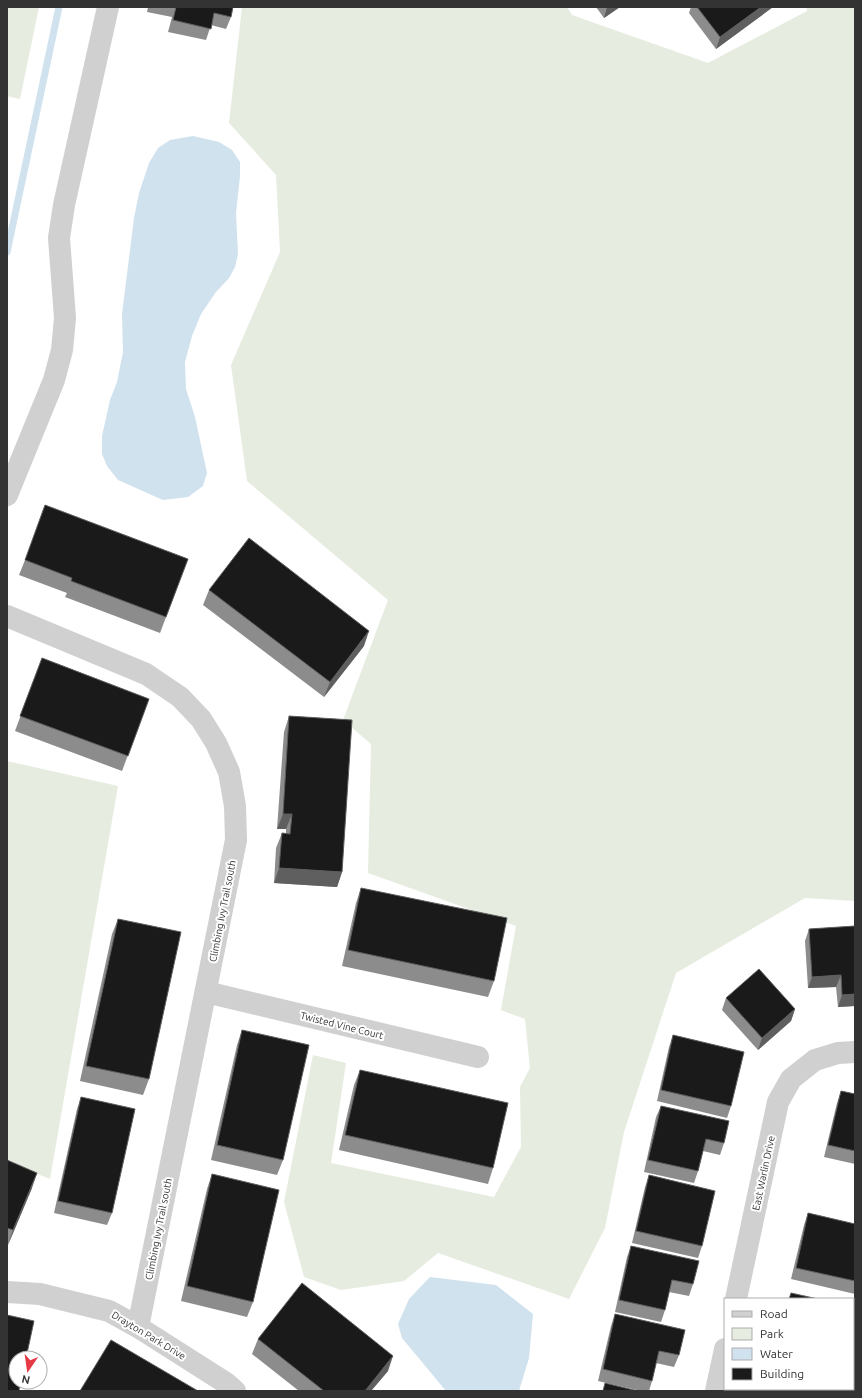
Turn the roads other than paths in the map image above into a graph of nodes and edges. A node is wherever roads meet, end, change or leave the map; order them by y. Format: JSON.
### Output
{"nodes":[{"id":1,"x":108,"y":7,"type":"edge"},
{"id":2,"x":7,"y":495,"type":"edge"},
{"id":3,"x":7,"y":616,"type":"edge"},
{"id":4,"x":206,"y":992,"type":"junction"},
{"id":5,"x":855,"y":1052,"type":"edge"},
{"id":6,"x":478,"y":1058,"type":"dead end"},
{"id":7,"x":7,"y":1292,"type":"edge"},
{"id":8,"x":736,"y":1298,"type":"edge"},
{"id":9,"x":138,"y":1327,"type":"junction"},
{"id":10,"x":724,"y":1354,"type":"edge"},
{"id":11,"x":236,"y":1391,"type":"edge"},
{"id":12,"x":716,"y":1391,"type":"edge"}],
"edges":[{"from":1,"to":2,"type":"street"},
{"from":3,"to":4,"type":"street","name":"Climbing Ivy Trail south"},
{"from":4,"to":6,"type":"street","name":"Twisted Vine Court"},
{"from":4,"to":9,"type":"street","name":"Climbing Ivy Trail south"},
{"from":5,"to":8,"type":"street","name":"East Warlin Drive"},
{"from":7,"to":9,"type":"street","name":"Drayton Park Drive"},
{"from":9,"to":11,"type":"street","name":"Drayton Park Drive"},
{"from":10,"to":12,"type":"street"}]}
